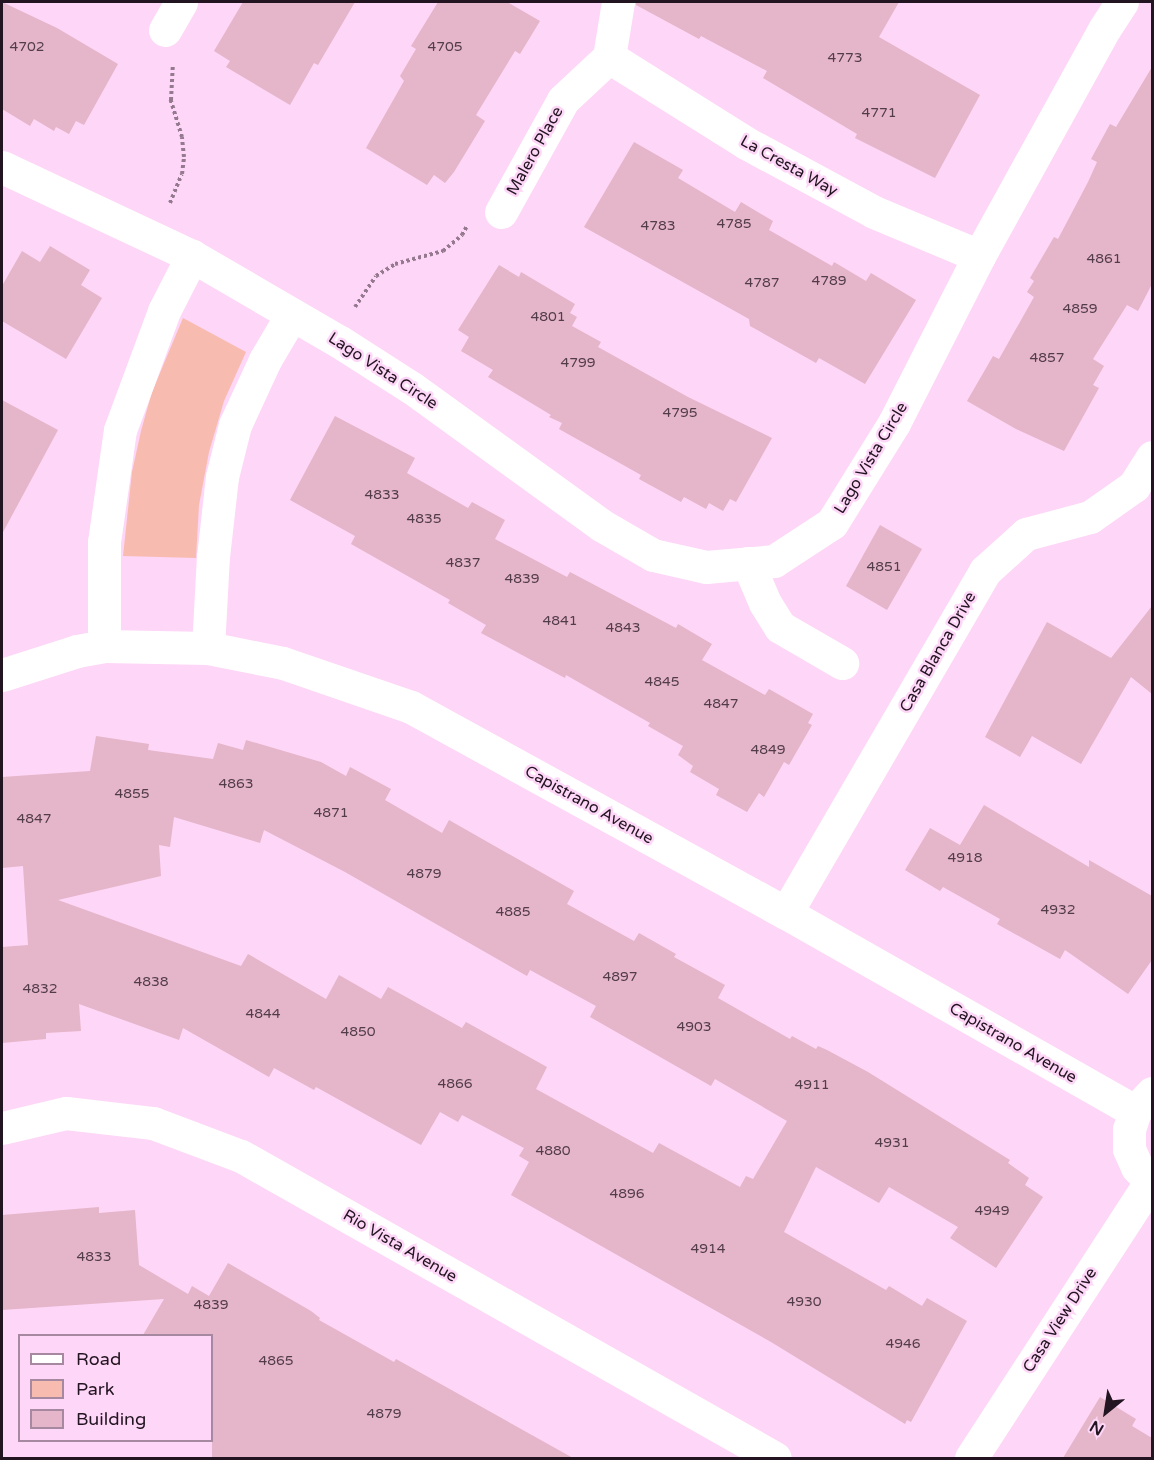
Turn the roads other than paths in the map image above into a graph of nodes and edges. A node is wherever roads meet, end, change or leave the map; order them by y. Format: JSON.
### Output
{"nodes":[{"id":1,"x":181,"y":2,"type":"edge"},
{"id":2,"x":618,"y":2,"type":"edge"},
{"id":3,"x":1122,"y":2,"type":"edge"},
{"id":4,"x":165,"y":30,"type":"road end"},
{"id":5,"x":609,"y":57,"type":"junction"},
{"id":6,"x":6,"y":178,"type":"edge"},
{"id":7,"x":487,"y":215,"type":"road end"},
{"id":8,"x":192,"y":256,"type":"junction"},
{"id":9,"x":979,"y":256,"type":"junction"},
{"id":10,"x":292,"y":314,"type":"junction"},
{"id":11,"x":1152,"y":457,"type":"edge"},
{"id":12,"x":748,"y":563,"type":"junction"},
{"id":13,"x":104,"y":646,"type":"junction"},
{"id":14,"x":208,"y":648,"type":"junction"},
{"id":15,"x":842,"y":663,"type":"dead end"},
{"id":16,"x":2,"y":675,"type":"edge"},
{"id":17,"x":786,"y":913,"type":"junction"},
{"id":18,"x":1144,"y":1102,"type":"edge"},
{"id":19,"x":2,"y":1128,"type":"edge"},
{"id":20,"x":1151,"y":1183,"type":"edge"},
{"id":21,"x":775,"y":1458,"type":"edge"},
{"id":22,"x":971,"y":1458,"type":"edge"}],
"edges":[{"from":1,"to":4,"type":"street"},
{"from":2,"to":5,"type":"street"},
{"from":3,"to":9,"type":"street","name":"Lago Vista Circle"},
{"from":5,"to":7,"type":"street","name":"Malero Place"},
{"from":5,"to":9,"type":"street","name":"La Cresta Way"},
{"from":6,"to":8,"type":"street","name":"Lago Vista Circle"},
{"from":8,"to":10,"type":"street","name":"Lago Vista Circle"},
{"from":8,"to":13,"type":"street"},
{"from":9,"to":12,"type":"street","name":"Lago Vista Circle"},
{"from":10,"to":12,"type":"street","name":"Lago Vista Circle"},
{"from":10,"to":14,"type":"street"},
{"from":11,"to":17,"type":"street","name":"Casa Blanca Drive"},
{"from":12,"to":15,"type":"street"},
{"from":13,"to":14,"type":"street","name":"Capistrano Avenue"},
{"from":13,"to":16,"type":"street","name":"Capistrano Avenue"},
{"from":14,"to":17,"type":"street","name":"Capistrano Avenue"},
{"from":17,"to":18,"type":"street","name":"Capistrano Avenue"},
{"from":18,"to":20,"type":"street","name":"Casa View Drive"},
{"from":19,"to":21,"type":"street","name":"Rio Vista Avenue"},
{"from":20,"to":22,"type":"street","name":"Casa View Drive"}]}
